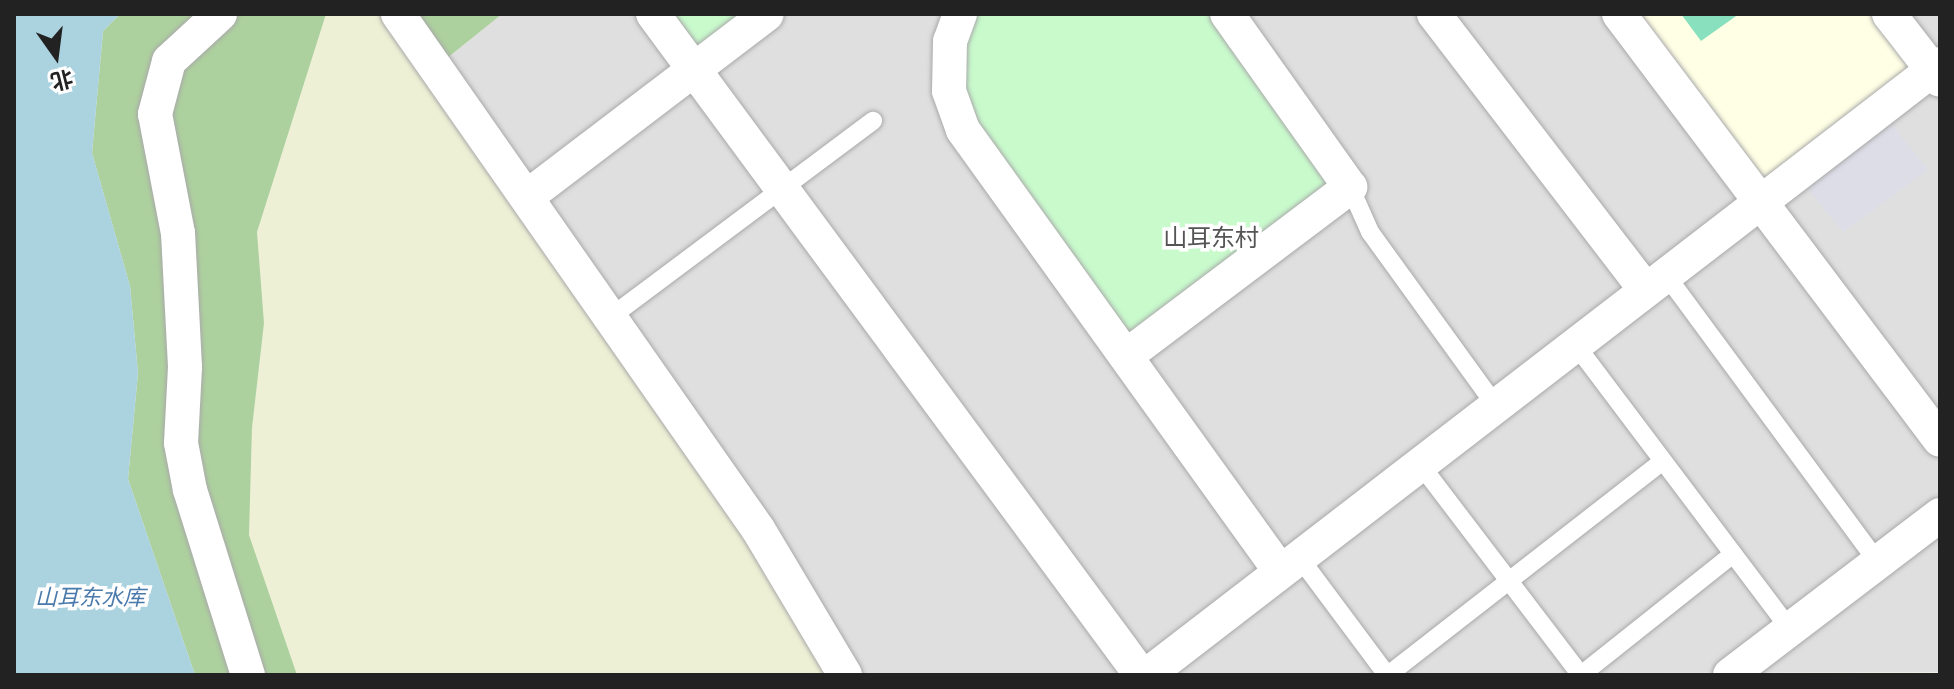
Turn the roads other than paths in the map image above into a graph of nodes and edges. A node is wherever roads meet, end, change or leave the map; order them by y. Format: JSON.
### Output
{"nodes":[{"id":1,"x":220,"y":14,"type":"edge"},
{"id":2,"x":398,"y":14,"type":"edge"},
{"id":3,"x":653,"y":14,"type":"edge"},
{"id":4,"x":767,"y":14,"type":"edge"},
{"id":5,"x":960,"y":14,"type":"edge"},
{"id":6,"x":1227,"y":14,"type":"edge"},
{"id":7,"x":1434,"y":14,"type":"edge"},
{"id":8,"x":1619,"y":14,"type":"edge"},
{"id":9,"x":1889,"y":14,"type":"edge"},
{"id":10,"x":694,"y":70,"type":"junction"},
{"id":11,"x":1937,"y":71,"type":"edge"},
{"id":12,"x":873,"y":121,"type":"dead end"},
{"id":13,"x":1350,"y":187,"type":"junction"},
{"id":14,"x":783,"y":188,"type":"junction"},
{"id":15,"x":528,"y":196,"type":"junction"},
{"id":16,"x":1761,"y":201,"type":"junction"},
{"id":17,"x":1656,"y":282,"type":"junction"},
{"id":18,"x":612,"y":316,"type":"junction"},
{"id":19,"x":1575,"y":344,"type":"junction"},
{"id":20,"x":1126,"y":356,"type":"junction"},
{"id":21,"x":1496,"y":406,"type":"junction"},
{"id":22,"x":1940,"y":440,"type":"edge"},
{"id":23,"x":1663,"y":461,"type":"junction"},
{"id":24,"x":1420,"y":464,"type":"junction"},
{"id":25,"x":1940,"y":515,"type":"edge"},
{"id":26,"x":1733,"y":554,"type":"junction"},
{"id":27,"x":1878,"y":563,"type":"junction"},
{"id":28,"x":1290,"y":564,"type":"junction"},
{"id":29,"x":1509,"y":581,"type":"junction"},
{"id":30,"x":1790,"y":629,"type":"junction"},
{"id":31,"x":248,"y":675,"type":"edge"},
{"id":32,"x":845,"y":675,"type":"edge"},
{"id":33,"x":1144,"y":675,"type":"edge"},
{"id":34,"x":1387,"y":675,"type":"edge"},
{"id":35,"x":1581,"y":675,"type":"edge"},
{"id":36,"x":1730,"y":675,"type":"edge"}],
"edges":[{"from":1,"to":31,"type":"street"},
{"from":2,"to":15,"type":"street"},
{"from":3,"to":10,"type":"street"},
{"from":4,"to":10,"type":"street"},
{"from":5,"to":20,"type":"street"},
{"from":6,"to":13,"type":"street"},
{"from":7,"to":17,"type":"street"},
{"from":8,"to":16,"type":"street"},
{"from":9,"to":11,"type":"street"},
{"from":10,"to":14,"type":"street"},
{"from":10,"to":15,"type":"street"},
{"from":11,"to":16,"type":"street"},
{"from":12,"to":14,"type":"lane"},
{"from":13,"to":20,"type":"street"},
{"from":13,"to":21,"type":"lane"},
{"from":14,"to":18,"type":"lane"},
{"from":14,"to":33,"type":"street"},
{"from":15,"to":18,"type":"street"},
{"from":16,"to":17,"type":"street"},
{"from":16,"to":22,"type":"street"},
{"from":17,"to":19,"type":"street"},
{"from":17,"to":27,"type":"lane"},
{"from":18,"to":32,"type":"street"},
{"from":19,"to":21,"type":"street"},
{"from":19,"to":23,"type":"lane"},
{"from":20,"to":28,"type":"street"},
{"from":21,"to":24,"type":"street"},
{"from":23,"to":26,"type":"lane"},
{"from":23,"to":29,"type":"lane"},
{"from":24,"to":28,"type":"street"},
{"from":24,"to":29,"type":"lane"},
{"from":25,"to":27,"type":"street"},
{"from":26,"to":30,"type":"lane"},
{"from":26,"to":35,"type":"lane"},
{"from":27,"to":30,"type":"street"},
{"from":28,"to":33,"type":"street"},
{"from":28,"to":34,"type":"lane"},
{"from":29,"to":34,"type":"lane"},
{"from":29,"to":35,"type":"lane"},
{"from":30,"to":36,"type":"street"}]}
